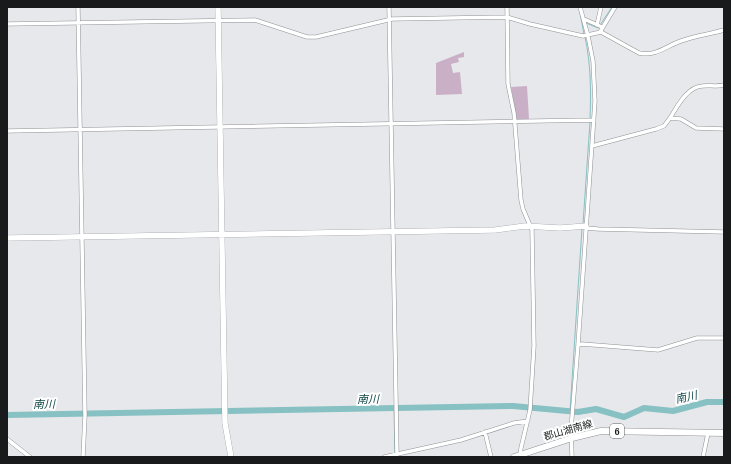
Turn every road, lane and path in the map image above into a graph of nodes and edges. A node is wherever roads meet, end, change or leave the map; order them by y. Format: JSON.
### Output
{"nodes":[{"id":1,"x":78,"y":7,"type":"edge"},
{"id":2,"x":218,"y":7,"type":"edge"},
{"id":3,"x":389,"y":7,"type":"edge"},
{"id":4,"x":507,"y":7,"type":"edge"},
{"id":5,"x":580,"y":7,"type":"edge"},
{"id":6,"x":601,"y":7,"type":"edge"},
{"id":7,"x":615,"y":7,"type":"edge"},
{"id":8,"x":507,"y":17,"type":"junction"},
{"id":9,"x":218,"y":20,"type":"junction"},
{"id":10,"x":390,"y":20,"type":"junction"},
{"id":11,"x":584,"y":20,"type":"junction"},
{"id":12,"x":78,"y":23,"type":"junction"},
{"id":13,"x":7,"y":24,"type":"edge"},
{"id":14,"x":597,"y":25,"type":"junction"},
{"id":15,"x":602,"y":27,"type":"junction"},
{"id":16,"x":724,"y":30,"type":"edge"},
{"id":17,"x":600,"y":32,"type":"junction"},
{"id":18,"x":586,"y":36,"type":"junction"},
{"id":19,"x":724,"y":85,"type":"edge"},
{"id":20,"x":670,"y":118,"type":"junction"},
{"id":21,"x":591,"y":120,"type":"junction"},
{"id":22,"x":515,"y":121,"type":"junction"},
{"id":23,"x":391,"y":123,"type":"junction"},
{"id":24,"x":220,"y":126,"type":"junction"},
{"id":25,"x":80,"y":129,"type":"junction"},
{"id":26,"x":724,"y":129,"type":"edge"},
{"id":27,"x":7,"y":131,"type":"edge"},
{"id":28,"x":592,"y":146,"type":"junction"},
{"id":29,"x":531,"y":226,"type":"junction"},
{"id":30,"x":586,"y":227,"type":"junction"},
{"id":31,"x":393,"y":232,"type":"junction"},
{"id":32,"x":724,"y":232,"type":"edge"},
{"id":33,"x":222,"y":234,"type":"junction"},
{"id":34,"x":82,"y":237,"type":"junction"},
{"id":35,"x":7,"y":238,"type":"edge"},
{"id":36,"x":724,"y":338,"type":"edge"},
{"id":37,"x":578,"y":345,"type":"junction"},
{"id":38,"x":528,"y":421,"type":"junction"},
{"id":39,"x":485,"y":432,"type":"junction"},
{"id":40,"x":708,"y":433,"type":"junction"},
{"id":41,"x":724,"y":433,"type":"edge"},
{"id":42,"x":572,"y":438,"type":"junction"},
{"id":43,"x":7,"y":439,"type":"edge"},
{"id":44,"x":397,"y":455,"type":"junction"},
{"id":45,"x":28,"y":456,"type":"edge"},
{"id":46,"x":518,"y":456,"type":"edge"},
{"id":47,"x":82,"y":457,"type":"edge"},
{"id":48,"x":231,"y":457,"type":"edge"},
{"id":49,"x":384,"y":457,"type":"edge"},
{"id":50,"x":491,"y":457,"type":"edge"},
{"id":51,"x":572,"y":457,"type":"edge"},
{"id":52,"x":703,"y":457,"type":"edge"}],
"edges":[{"from":1,"to":12,"type":"street"},
{"from":2,"to":9,"type":"street"},
{"from":3,"to":10,"type":"street"},
{"from":4,"to":8,"type":"street"},
{"from":5,"to":11,"type":"street"},
{"from":6,"to":14,"type":"street"},
{"from":7,"to":15,"type":"street"},
{"from":8,"to":10,"type":"street"},
{"from":8,"to":18,"type":"street"},
{"from":8,"to":22,"type":"street"},
{"from":9,"to":10,"type":"street"},
{"from":9,"to":12,"type":"street"},
{"from":9,"to":24,"type":"street"},
{"from":10,"to":23,"type":"street"},
{"from":11,"to":14,"type":"street"},
{"from":11,"to":18,"type":"street"},
{"from":12,"to":13,"type":"street"},
{"from":12,"to":25,"type":"street"},
{"from":14,"to":15,"type":"street"},
{"from":15,"to":17,"type":"street"},
{"from":16,"to":17,"type":"street"},
{"from":17,"to":18,"type":"street"},
{"from":18,"to":21,"type":"street"},
{"from":19,"to":20,"type":"street"},
{"from":20,"to":26,"type":"street"},
{"from":20,"to":28,"type":"street"},
{"from":21,"to":22,"type":"street"},
{"from":21,"to":28,"type":"street"},
{"from":22,"to":23,"type":"street"},
{"from":22,"to":29,"type":"street"},
{"from":23,"to":24,"type":"street"},
{"from":23,"to":31,"type":"street"},
{"from":24,"to":25,"type":"street"},
{"from":24,"to":33,"type":"street"},
{"from":25,"to":27,"type":"street"},
{"from":25,"to":34,"type":"street"},
{"from":28,"to":30,"type":"street"},
{"from":29,"to":30,"type":"street"},
{"from":29,"to":31,"type":"street"},
{"from":29,"to":38,"type":"street"},
{"from":30,"to":32,"type":"street"},
{"from":30,"to":37,"type":"street"},
{"from":31,"to":33,"type":"street"},
{"from":31,"to":44,"type":"street"},
{"from":33,"to":34,"type":"street"},
{"from":33,"to":48,"type":"street"},
{"from":34,"to":35,"type":"street"},
{"from":34,"to":47,"type":"street"},
{"from":36,"to":37,"type":"street"},
{"from":37,"to":42,"type":"street"},
{"from":38,"to":39,"type":"street"},
{"from":38,"to":46,"type":"street"},
{"from":39,"to":44,"type":"street"},
{"from":39,"to":50,"type":"street"},
{"from":40,"to":41,"type":"main road","name":"郡山湖南線","number":"6"},
{"from":40,"to":42,"type":"main road","name":"郡山湖南線","number":"6"},
{"from":40,"to":52,"type":"street"},
{"from":42,"to":46,"type":"main road","name":"郡山湖南線","number":"6"},
{"from":42,"to":51,"type":"street"},
{"from":43,"to":45,"type":"street"},
{"from":44,"to":49,"type":"street"}]}
